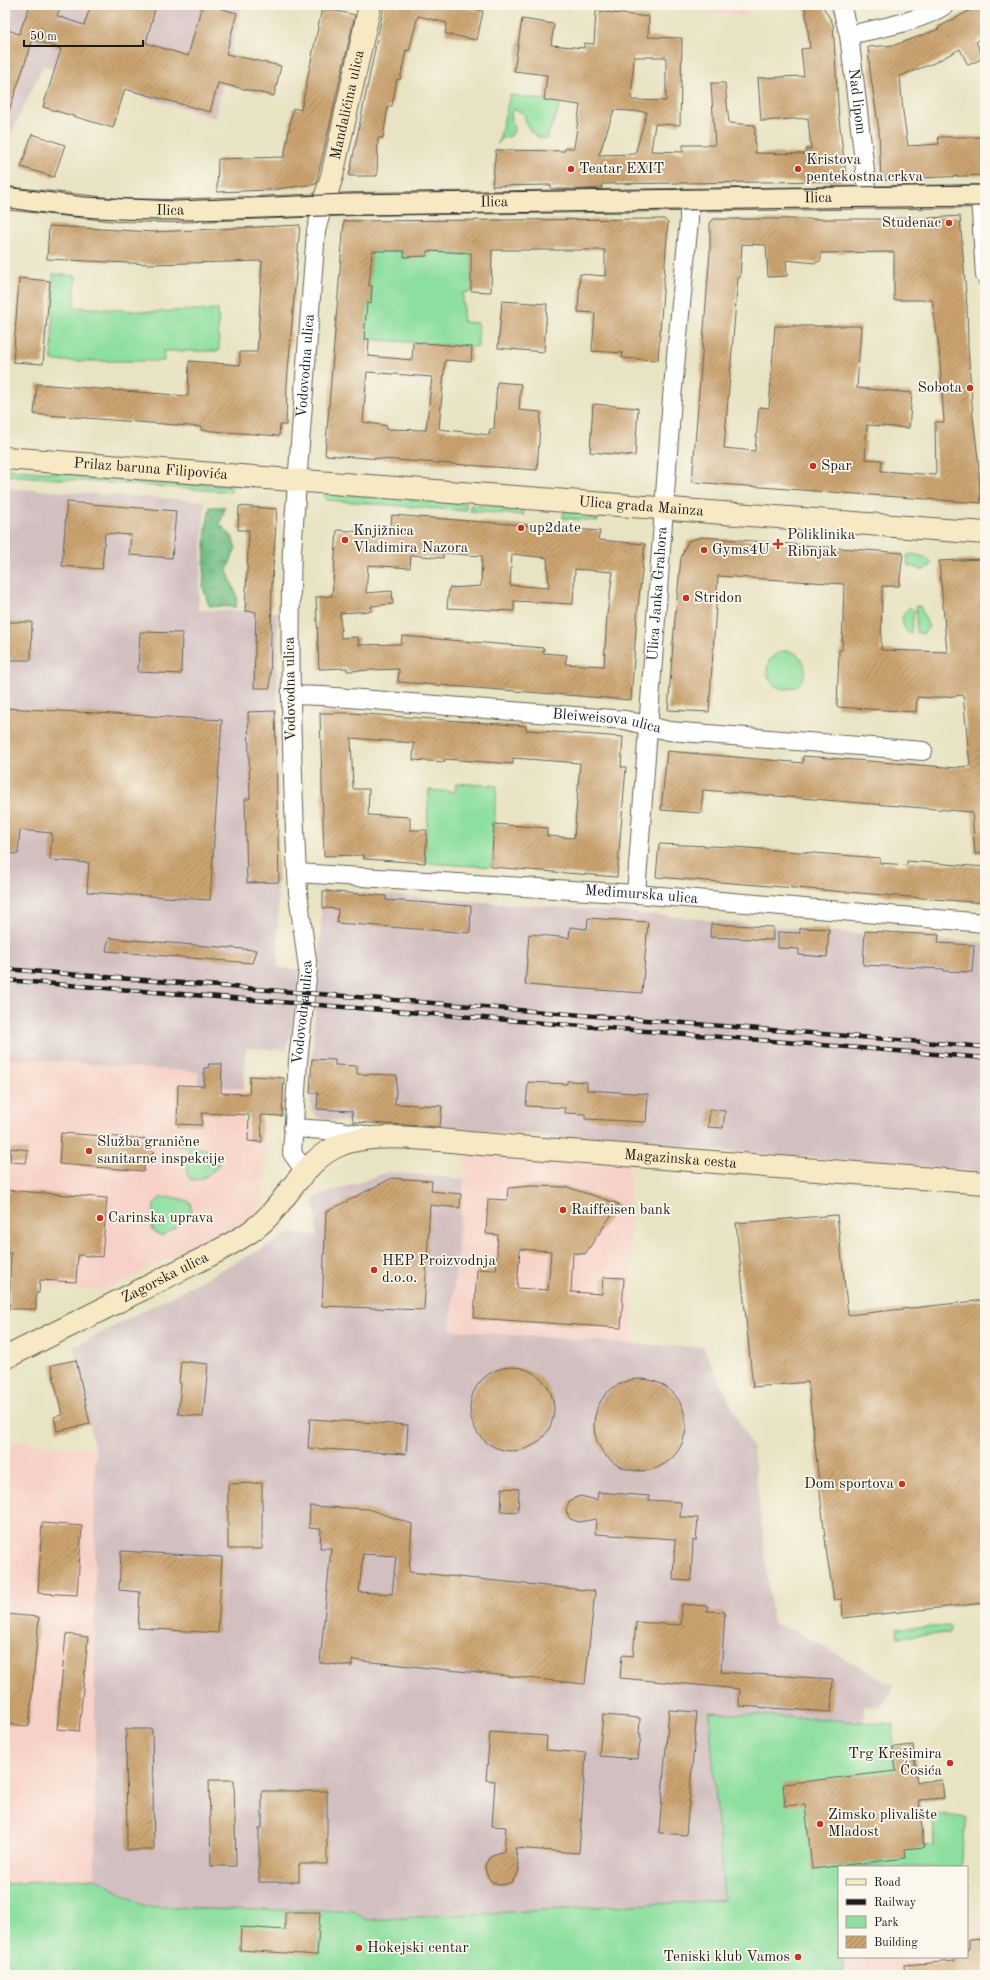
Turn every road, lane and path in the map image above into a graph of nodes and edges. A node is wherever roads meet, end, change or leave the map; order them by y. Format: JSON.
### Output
{"nodes":[{"id":1,"x":370,"y":5,"type":"edge"},
{"id":2,"x":841,"y":5,"type":"edge"},
{"id":3,"x":944,"y":5,"type":"edge"},
{"id":4,"x":849,"y":35,"type":"junction"},
{"id":5,"x":982,"y":196,"type":"edge"},
{"id":6,"x":5,"y":198,"type":"edge"},
{"id":7,"x":864,"y":198,"type":"junction"},
{"id":8,"x":689,"y":199,"type":"junction"},
{"id":9,"x":323,"y":205,"type":"junction"},
{"id":10,"x":985,"y":276,"type":"edge"},
{"id":11,"x":5,"y":458,"type":"edge"},
{"id":12,"x":297,"y":480,"type":"junction"},
{"id":13,"x":665,"y":509,"type":"junction"},
{"id":14,"x":985,"y":533,"type":"edge"},
{"id":15,"x":291,"y":696,"type":"junction"},
{"id":16,"x":649,"y":726,"type":"junction"},
{"id":17,"x":923,"y":751,"type":"dead end"},
{"id":18,"x":297,"y":873,"type":"junction"},
{"id":19,"x":636,"y":894,"type":"junction"},
{"id":20,"x":985,"y":923,"type":"edge"},
{"id":21,"x":293,"y":1128,"type":"junction"},
{"id":22,"x":376,"y":1137,"type":"junction"},
{"id":23,"x":304,"y":1170,"type":"junction"},
{"id":24,"x":985,"y":1184,"type":"edge"},
{"id":25,"x":5,"y":1358,"type":"edge"}],
"edges":[{"from":1,"to":9,"type":"main road","name":"Mandaličina ulica"},
{"from":2,"to":4,"type":"street","name":"Nad lipom"},
{"from":3,"to":4,"type":"street"},
{"from":4,"to":7,"type":"street","name":"Nad lipom"},
{"from":5,"to":7,"type":"main road","name":"Ilica"},
{"from":5,"to":10,"type":"street"},
{"from":6,"to":9,"type":"main road","name":"Ilica"},
{"from":7,"to":8,"type":"main road","name":"Ilica"},
{"from":8,"to":9,"type":"main road","name":"Ilica"},
{"from":8,"to":13,"type":"street","name":"Ulica Janka Grahora"},
{"from":9,"to":12,"type":"street","name":"Vodovodna ulica"},
{"from":11,"to":12,"type":"main road","name":"Prilaz baruna Filipovića"},
{"from":12,"to":13,"type":"main road","name":"Ulica grada Mainza"},
{"from":12,"to":15,"type":"street","name":"Vodovodna ulica"},
{"from":13,"to":14,"type":"main road","name":"Ulica grada Mainza"},
{"from":13,"to":16,"type":"street","name":"Ulica Janka Grahora"},
{"from":15,"to":16,"type":"street","name":"Bleiweisova ulica"},
{"from":15,"to":18,"type":"street","name":"Vodovodna ulica"},
{"from":16,"to":17,"type":"street","name":"Bleiweisova ulica"},
{"from":16,"to":19,"type":"street","name":"Ulica Janka Grahora"},
{"from":18,"to":19,"type":"street","name":"Međimurska ulica"},
{"from":18,"to":21,"type":"street","name":"Vodovodna ulica"},
{"from":19,"to":20,"type":"street","name":"Međimurska ulica"},
{"from":21,"to":22,"type":"street","name":"Magazinska cesta"},
{"from":21,"to":23,"type":"street","name":"Vodovodna ulica"},
{"from":22,"to":23,"type":"main road","name":"Magazinska cesta"},
{"from":22,"to":24,"type":"main road","name":"Magazinska cesta"},
{"from":23,"to":25,"type":"main road","name":"Zagorska ulica"}]}
